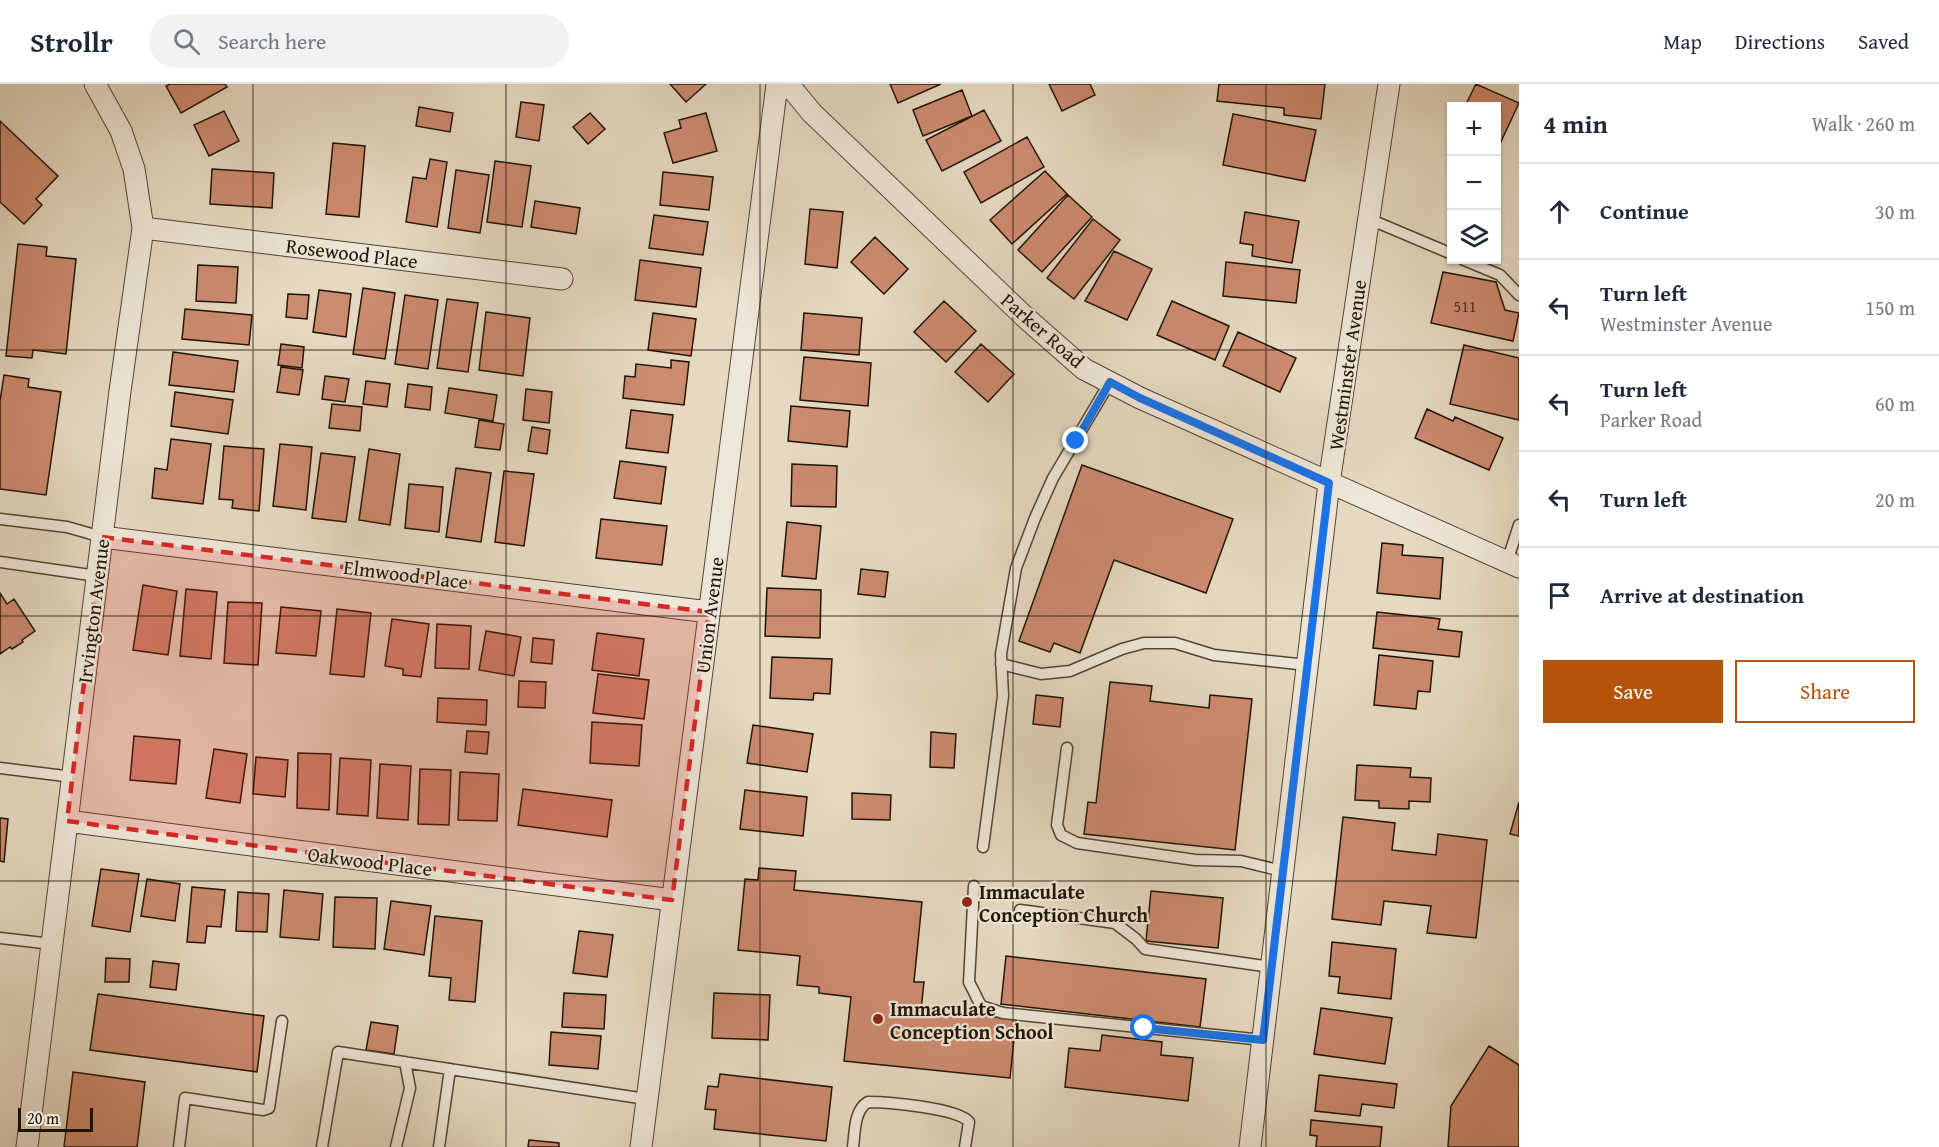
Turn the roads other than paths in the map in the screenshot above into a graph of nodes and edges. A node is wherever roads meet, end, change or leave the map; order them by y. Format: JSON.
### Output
{"nodes":[{"id":1,"x":95,"y":84,"type":"edge"},
{"id":2,"x":777,"y":84,"type":"edge"},
{"id":3,"x":788,"y":84,"type":"edge"},
{"id":4,"x":1389,"y":84,"type":"edge"},
{"id":5,"x":1369,"y":219,"type":"junction"},
{"id":6,"x":143,"y":228,"type":"junction"},
{"id":7,"x":1447,"y":252,"type":"edge"},
{"id":8,"x":1474,"y":264,"type":"edge"},
{"id":9,"x":562,"y":279,"type":"dead end"},
{"id":10,"x":1519,"y":295,"type":"edge"},
{"id":11,"x":1110,"y":382,"type":"junction"},
{"id":12,"x":1329,"y":483,"type":"junction"},
{"id":13,"x":0,"y":519,"type":"edge"},
{"id":14,"x":1519,"y":525,"type":"edge"},
{"id":15,"x":102,"y":537,"type":"junction"},
{"id":16,"x":0,"y":562,"type":"edge"},
{"id":17,"x":1513,"y":564,"type":"edge"},
{"id":18,"x":97,"y":576,"type":"junction"},
{"id":19,"x":709,"y":612,"type":"junction"},
{"id":20,"x":1001,"y":664,"type":"junction"},
{"id":21,"x":1307,"y":665,"type":"junction"},
{"id":22,"x":1067,"y":748,"type":"dead end"},
{"id":23,"x":0,"y":768,"type":"edge"},
{"id":24,"x":73,"y":777,"type":"junction"},
{"id":25,"x":68,"y":821,"type":"junction"},
{"id":26,"x":983,"y":847,"type":"dead end"},
{"id":27,"x":1282,"y":871,"type":"junction"},
{"id":28,"x":974,"y":886,"type":"dead end"},
{"id":29,"x":672,"y":900,"type":"junction"},
{"id":30,"x":1020,"y":910,"type":"dead end"},
{"id":31,"x":0,"y":938,"type":"edge"},
{"id":32,"x":52,"y":944,"type":"junction"},
{"id":33,"x":1271,"y":967,"type":"junction"},
{"id":34,"x":282,"y":1021,"type":"dead end"},
{"id":35,"x":1263,"y":1040,"type":"junction"},
{"id":36,"x":405,"y":1062,"type":"junction"},
{"id":37,"x":450,"y":1069,"type":"junction"},
{"id":38,"x":646,"y":1099,"type":"junction"},
{"id":39,"x":27,"y":1147,"type":"edge"},
{"id":40,"x":178,"y":1147,"type":"edge"},
{"id":41,"x":322,"y":1147,"type":"edge"},
{"id":42,"x":396,"y":1147,"type":"edge"},
{"id":43,"x":439,"y":1147,"type":"edge"},
{"id":44,"x":642,"y":1147,"type":"edge"},
{"id":45,"x":852,"y":1147,"type":"edge"},
{"id":46,"x":965,"y":1147,"type":"edge"},
{"id":47,"x":1250,"y":1147,"type":"edge"}],
"edges":[{"from":1,"to":6,"type":"street","name":"Irvington Avenue"},
{"from":2,"to":19,"type":"street","name":"Union Avenue"},
{"from":3,"to":11,"type":"street","name":"Parker Road"},
{"from":4,"to":5,"type":"street","name":"Westminster Avenue"},
{"from":5,"to":7,"type":"lane"},
{"from":5,"to":12,"type":"street","name":"Westminster Avenue"},
{"from":6,"to":9,"type":"street","name":"Rosewood Place"},
{"from":6,"to":15,"type":"street","name":"Irvington Avenue"},
{"from":8,"to":10,"type":"lane"},
{"from":11,"to":12,"type":"street","name":"Parker Road"},
{"from":11,"to":20,"type":"lane"},
{"from":12,"to":17,"type":"street","name":"Parker Road"},
{"from":12,"to":21,"type":"street","name":"Westminster Avenue"},
{"from":13,"to":15,"type":"lane"},
{"from":14,"to":17,"type":"lane"},
{"from":15,"to":18,"type":"street","name":"Irvington Avenue"},
{"from":15,"to":19,"type":"street","name":"Elmwood Place"},
{"from":16,"to":18,"type":"lane"},
{"from":18,"to":24,"type":"street","name":"Irvington Avenue"},
{"from":19,"to":29,"type":"street","name":"Union Avenue"},
{"from":20,"to":21,"type":"lane"},
{"from":20,"to":26,"type":"lane"},
{"from":21,"to":27,"type":"street","name":"Westminster Avenue"},
{"from":22,"to":27,"type":"lane"},
{"from":23,"to":24,"type":"lane"},
{"from":24,"to":25,"type":"street","name":"Irvington Avenue"},
{"from":25,"to":29,"type":"street","name":"Oakwood Place"},
{"from":25,"to":32,"type":"street","name":"Irvington Avenue"},
{"from":27,"to":33,"type":"street","name":"Westminster Avenue"},
{"from":28,"to":35,"type":"lane"},
{"from":29,"to":38,"type":"street","name":"Union Avenue"},
{"from":30,"to":33,"type":"lane"},
{"from":31,"to":32,"type":"lane"},
{"from":32,"to":39,"type":"street","name":"Irvington Avenue"},
{"from":33,"to":35,"type":"street","name":"Westminster Avenue"},
{"from":34,"to":40,"type":"lane"},
{"from":35,"to":47,"type":"street","name":"Westminster Avenue"},
{"from":36,"to":37,"type":"lane"},
{"from":36,"to":41,"type":"lane"},
{"from":36,"to":42,"type":"lane"},
{"from":37,"to":38,"type":"lane"},
{"from":37,"to":43,"type":"lane"},
{"from":38,"to":44,"type":"street","name":"Union Avenue"},
{"from":45,"to":46,"type":"lane"}]}
